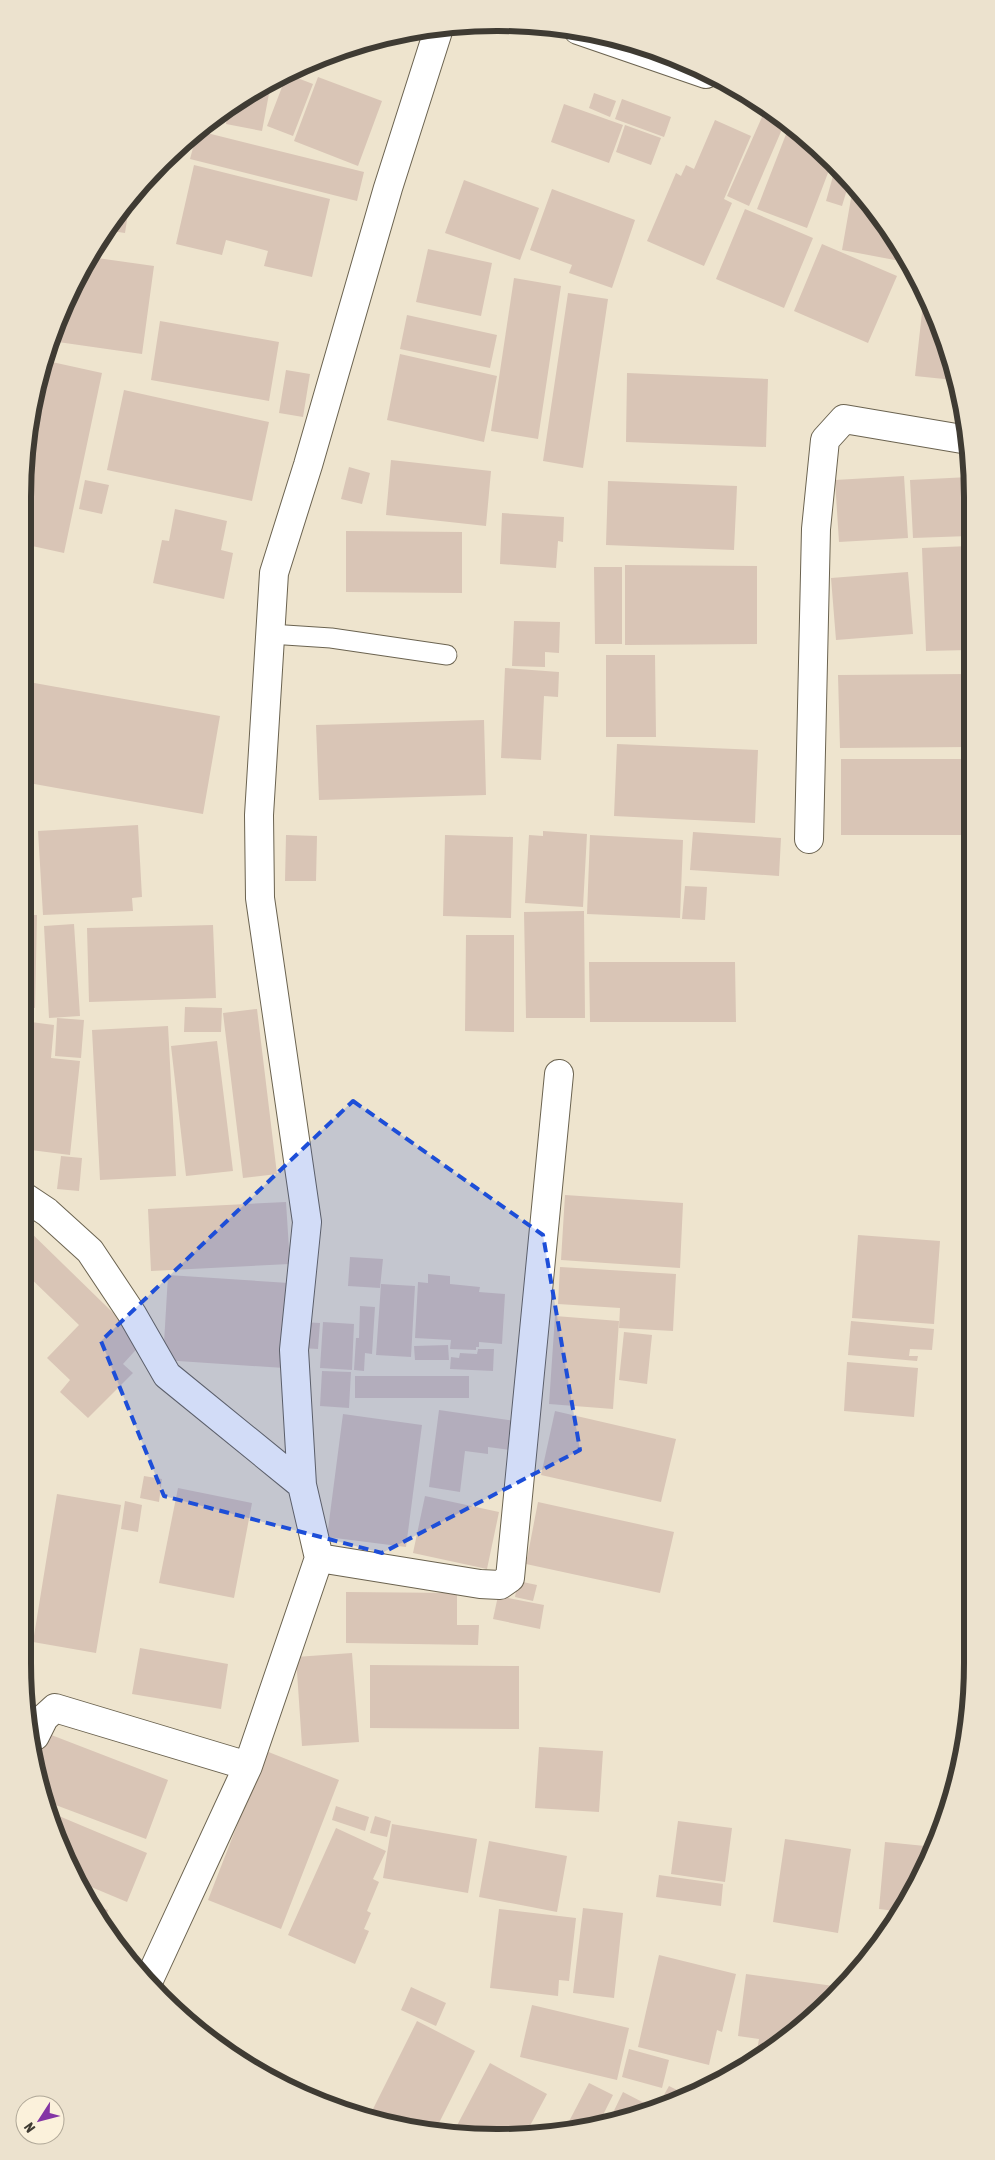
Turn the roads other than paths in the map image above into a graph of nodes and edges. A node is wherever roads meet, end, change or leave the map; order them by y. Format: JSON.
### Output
{"nodes":[{"id":1,"x":437,"y":35,"type":"edge"},
{"id":2,"x":960,"y":439,"type":"edge"},
{"id":3,"x":270,"y":634,"type":"junction"},
{"id":4,"x":447,"y":655,"type":"dead end"},
{"id":5,"x":809,"y":839,"type":"dead end"},
{"id":6,"x":559,"y":1074,"type":"dead end"},
{"id":7,"x":31,"y":1202,"type":"edge"},
{"id":8,"x":302,"y":1485,"type":"junction"},
{"id":9,"x":319,"y":1558,"type":"junction"},
{"id":10,"x":37,"y":1733,"type":"edge"},
{"id":11,"x":248,"y":1766,"type":"junction"},
{"id":12,"x":151,"y":1975,"type":"edge"}],
"edges":[{"from":1,"to":3,"type":"street"},
{"from":2,"to":5,"type":"street"},
{"from":3,"to":4,"type":"lane"},
{"from":3,"to":8,"type":"street"},
{"from":6,"to":9,"type":"street"},
{"from":7,"to":8,"type":"street"},
{"from":8,"to":9,"type":"street"},
{"from":9,"to":11,"type":"street"},
{"from":10,"to":11,"type":"street"},
{"from":11,"to":12,"type":"street"}]}
